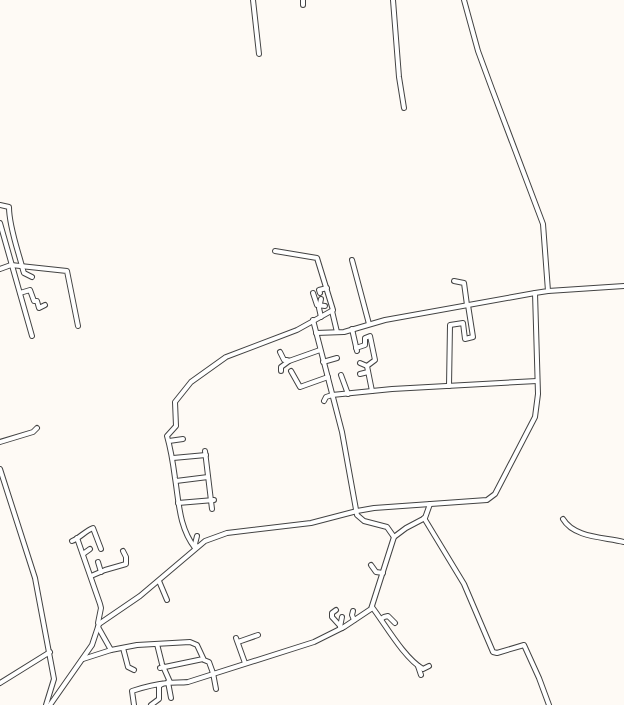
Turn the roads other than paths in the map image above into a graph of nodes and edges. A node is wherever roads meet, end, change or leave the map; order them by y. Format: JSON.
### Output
{"nodes":[{"id":1,"x":253,"y":0,"type":"edge"},
{"id":2,"x":393,"y":0,"type":"edge"},
{"id":3,"x":464,"y":0,"type":"edge"},
{"id":4,"x":259,"y":54,"type":"dead end"},
{"id":5,"x":404,"y":108,"type":"dead end"},
{"id":6,"x":0,"y":205,"type":"edge"},
{"id":7,"x":0,"y":223,"type":"edge"},
{"id":8,"x":275,"y":251,"type":"dead end"},
{"id":9,"x":352,"y":260,"type":"dead end"},
{"id":10,"x":12,"y":265,"type":"junction"},
{"id":11,"x":22,"y":266,"type":"junction"},
{"id":12,"x":0,"y":268,"type":"edge"},
{"id":13,"x":32,"y":277,"type":"dead end"},
{"id":14,"x":454,"y":282,"type":"dead end"},
{"id":15,"x":624,"y":286,"type":"edge"},
{"id":16,"x":327,"y":288,"type":"junction"},
{"id":17,"x":548,"y":291,"type":"junction"},
{"id":18,"x":313,"y":293,"type":"dead end"},
{"id":19,"x":320,"y":293,"type":"dead end"},
{"id":20,"x":535,"y":293,"type":"junction"},
{"id":21,"x":20,"y":294,"type":"junction"},
{"id":22,"x":321,"y":299,"type":"dead end"},
{"id":23,"x":467,"y":305,"type":"junction"},
{"id":24,"x":45,"y":306,"type":"dead end"},
{"id":25,"x":322,"y":306,"type":"junction"},
{"id":26,"x":332,"y":311,"type":"junction"},
{"id":27,"x":321,"y":317,"type":"junction"},
{"id":28,"x":313,"y":320,"type":"junction"},
{"id":29,"x":471,"y":321,"type":"junction"},
{"id":30,"x":463,"y":323,"type":"junction"},
{"id":31,"x":369,"y":324,"type":"junction"},
{"id":32,"x":78,"y":326,"type":"dead end"},
{"id":33,"x":352,"y":329,"type":"junction"},
{"id":34,"x":337,"y":332,"type":"junction"},
{"id":35,"x":316,"y":333,"type":"junction"},
{"id":36,"x":32,"y":336,"type":"dead end"},
{"id":37,"x":320,"y":350,"type":"junction"},
{"id":38,"x":280,"y":352,"type":"dead end"},
{"id":39,"x":338,"y":358,"type":"dead end"},
{"id":40,"x":289,"y":361,"type":"junction"},
{"id":41,"x":323,"y":362,"type":"junction"},
{"id":42,"x":360,"y":363,"type":"dead end"},
{"id":43,"x":367,"y":366,"type":"junction"},
{"id":44,"x":281,"y":371,"type":"dead end"},
{"id":45,"x":290,"y":371,"type":"dead end"},
{"id":46,"x":368,"y":372,"type":"junction"},
{"id":47,"x":360,"y":374,"type":"dead end"},
{"id":48,"x":341,"y":375,"type":"dead end"},
{"id":49,"x":328,"y":376,"type":"junction"},
{"id":50,"x":537,"y":381,"type":"junction"},
{"id":51,"x":449,"y":386,"type":"junction"},
{"id":52,"x":372,"y":391,"type":"junction"},
{"id":53,"x":348,"y":394,"type":"junction"},
{"id":54,"x":332,"y":396,"type":"junction"},
{"id":55,"x":324,"y":401,"type":"dead end"},
{"id":56,"x":36,"y":428,"type":"dead end"},
{"id":57,"x":183,"y":438,"type":"dead end"},
{"id":58,"x":169,"y":441,"type":"junction"},
{"id":59,"x":0,"y":442,"type":"edge"},
{"id":60,"x":172,"y":458,"type":"junction"},
{"id":61,"x":0,"y":469,"type":"edge"},
{"id":62,"x":208,"y":477,"type":"junction"},
{"id":63,"x":176,"y":481,"type":"junction"},
{"id":64,"x":213,"y":500,"type":"junction"},
{"id":65,"x":178,"y":503,"type":"junction"},
{"id":66,"x":430,"y":504,"type":"junction"},
{"id":67,"x":212,"y":509,"type":"dead end"},
{"id":68,"x":357,"y":510,"type":"junction"},
{"id":69,"x":424,"y":518,"type":"junction"},
{"id":70,"x":563,"y":519,"type":"dead end"},
{"id":71,"x":90,"y":521,"type":"dead end"},
{"id":72,"x":93,"y":528,"type":"junction"},
{"id":73,"x":197,"y":536,"type":"dead end"},
{"id":74,"x":394,"y":537,"type":"junction"},
{"id":75,"x":78,"y":538,"type":"junction"},
{"id":76,"x":72,"y":541,"type":"dead end"},
{"id":77,"x":624,"y":542,"type":"edge"},
{"id":78,"x":196,"y":547,"type":"junction"},
{"id":79,"x":90,"y":549,"type":"dead end"},
{"id":80,"x":101,"y":549,"type":"dead end"},
{"id":81,"x":124,"y":550,"type":"dead end"},
{"id":82,"x":83,"y":554,"type":"junction"},
{"id":83,"x":98,"y":562,"type":"dead end"},
{"id":84,"x":371,"y":565,"type":"dead end"},
{"id":85,"x":101,"y":572,"type":"junction"},
{"id":86,"x":383,"y":573,"type":"junction"},
{"id":87,"x":91,"y":576,"type":"junction"},
{"id":88,"x":159,"y":581,"type":"junction"},
{"id":89,"x":135,"y":600,"type":"junction"},
{"id":90,"x":167,"y":600,"type":"dead end"},
{"id":91,"x":142,"y":603,"type":"dead end"},
{"id":92,"x":372,"y":607,"type":"junction"},
{"id":93,"x":336,"y":610,"type":"dead end"},
{"id":94,"x":353,"y":611,"type":"dead end"},
{"id":95,"x":342,"y":617,"type":"dead end"},
{"id":96,"x":381,"y":619,"type":"junction"},
{"id":97,"x":354,"y":620,"type":"junction"},
{"id":98,"x":395,"y":623,"type":"dead end"},
{"id":99,"x":98,"y":625,"type":"junction"},
{"id":100,"x":341,"y":627,"type":"junction"},
{"id":101,"x":258,"y":635,"type":"dead end"},
{"id":102,"x":157,"y":644,"type":"junction"},
{"id":103,"x":245,"y":647,"type":"dead end"},
{"id":104,"x":123,"y":648,"type":"junction"},
{"id":105,"x":110,"y":650,"type":"junction"},
{"id":106,"x":240,"y":651,"type":"junction"},
{"id":107,"x":50,"y":652,"type":"junction"},
{"id":108,"x":250,"y":658,"type":"dead end"},
{"id":109,"x":82,"y":659,"type":"junction"},
{"id":110,"x":203,"y":659,"type":"junction"},
{"id":111,"x":244,"y":662,"type":"junction"},
{"id":112,"x":418,"y":666,"type":"junction"},
{"id":113,"x":429,"y":666,"type":"dead end"},
{"id":114,"x":162,"y":668,"type":"junction"},
{"id":115,"x":134,"y":670,"type":"dead end"},
{"id":116,"x":213,"y":674,"type":"junction"},
{"id":117,"x":421,"y":675,"type":"dead end"},
{"id":118,"x":169,"y":682,"type":"junction"},
{"id":119,"x":0,"y":683,"type":"edge"},
{"id":120,"x":162,"y":684,"type":"junction"},
{"id":121,"x":216,"y":689,"type":"dead end"},
{"id":122,"x":171,"y":698,"type":"dead end"},
{"id":123,"x":46,"y":705,"type":"edge"},
{"id":124,"x":50,"y":705,"type":"edge"},
{"id":125,"x":134,"y":705,"type":"edge"},
{"id":126,"x":151,"y":705,"type":"edge"},
{"id":127,"x":549,"y":705,"type":"edge"}],
"edges":[{"from":1,"to":4,"type":"street"},
{"from":2,"to":5,"type":"street"},
{"from":3,"to":17,"type":"street"},
{"from":6,"to":11,"type":"street"},
{"from":7,"to":10,"type":"street"},
{"from":8,"to":16,"type":"street"},
{"from":9,"to":31,"type":"street"},
{"from":10,"to":11,"type":"street"},
{"from":10,"to":12,"type":"street"},
{"from":10,"to":21,"type":"street"},
{"from":11,"to":13,"type":"street"},
{"from":11,"to":32,"type":"street"},
{"from":14,"to":23,"type":"street"},
{"from":15,"to":17,"type":"street"},
{"from":16,"to":19,"type":"street"},
{"from":16,"to":26,"type":"street"},
{"from":17,"to":20,"type":"street"},
{"from":18,"to":25,"type":"street"},
{"from":20,"to":23,"type":"street"},
{"from":20,"to":50,"type":"street"},
{"from":21,"to":24,"type":"street"},
{"from":21,"to":36,"type":"street"},
{"from":22,"to":25,"type":"street"},
{"from":23,"to":29,"type":"street"},
{"from":23,"to":31,"type":"street"},
{"from":25,"to":27,"type":"street"},
{"from":26,"to":27,"type":"street"},
{"from":26,"to":34,"type":"street"},
{"from":27,"to":28,"type":"street"},
{"from":28,"to":35,"type":"street"},
{"from":28,"to":58,"type":"street"},
{"from":29,"to":30,"type":"street"},
{"from":29,"to":30,"type":"street"},
{"from":30,"to":51,"type":"street"},
{"from":31,"to":33,"type":"street"},
{"from":33,"to":34,"type":"street"},
{"from":33,"to":43,"type":"street"},
{"from":34,"to":35,"type":"street"},
{"from":35,"to":37,"type":"street"},
{"from":37,"to":40,"type":"street"},
{"from":37,"to":41,"type":"street"},
{"from":38,"to":40,"type":"street"},
{"from":39,"to":41,"type":"street"},
{"from":40,"to":44,"type":"street"},
{"from":41,"to":49,"type":"street"},
{"from":42,"to":43,"type":"street"},
{"from":43,"to":46,"type":"street"},
{"from":45,"to":49,"type":"street"},
{"from":46,"to":47,"type":"street"},
{"from":46,"to":52,"type":"street"},
{"from":48,"to":53,"type":"street"},
{"from":49,"to":54,"type":"street"},
{"from":50,"to":51,"type":"street"},
{"from":50,"to":66,"type":"street"},
{"from":51,"to":52,"type":"street"},
{"from":52,"to":53,"type":"street"},
{"from":53,"to":54,"type":"street"},
{"from":54,"to":55,"type":"street"},
{"from":54,"to":68,"type":"street"},
{"from":56,"to":59,"type":"street"},
{"from":57,"to":58,"type":"street"},
{"from":58,"to":60,"type":"street"},
{"from":60,"to":62,"type":"street"},
{"from":60,"to":63,"type":"street"},
{"from":61,"to":107,"type":"street"},
{"from":62,"to":63,"type":"street"},
{"from":62,"to":64,"type":"street"},
{"from":63,"to":65,"type":"street"},
{"from":64,"to":65,"type":"street"},
{"from":64,"to":67,"type":"street"},
{"from":65,"to":78,"type":"street"},
{"from":66,"to":68,"type":"street"},
{"from":66,"to":69,"type":"street"},
{"from":68,"to":74,"type":"street"},
{"from":68,"to":78,"type":"street"},
{"from":69,"to":74,"type":"street"},
{"from":69,"to":127,"type":"street"},
{"from":70,"to":77,"type":"street"},
{"from":71,"to":72,"type":"street"},
{"from":72,"to":75,"type":"street"},
{"from":72,"to":80,"type":"street"},
{"from":73,"to":78,"type":"street"},
{"from":74,"to":86,"type":"street"},
{"from":75,"to":76,"type":"street"},
{"from":75,"to":82,"type":"street"},
{"from":78,"to":88,"type":"street"},
{"from":79,"to":82,"type":"street"},
{"from":81,"to":85,"type":"street"},
{"from":82,"to":87,"type":"street"},
{"from":83,"to":85,"type":"street"},
{"from":84,"to":86,"type":"street"},
{"from":85,"to":87,"type":"street"},
{"from":86,"to":92,"type":"street"},
{"from":87,"to":99,"type":"street"},
{"from":88,"to":89,"type":"street"},
{"from":88,"to":90,"type":"street"},
{"from":89,"to":91,"type":"street"},
{"from":89,"to":99,"type":"street"},
{"from":92,"to":96,"type":"street"},
{"from":92,"to":97,"type":"street"},
{"from":93,"to":100,"type":"street"},
{"from":94,"to":97,"type":"street"},
{"from":95,"to":100,"type":"street"},
{"from":96,"to":98,"type":"street"},
{"from":96,"to":112,"type":"street"},
{"from":97,"to":100,"type":"street"},
{"from":99,"to":105,"type":"street"},
{"from":99,"to":109,"type":"street"},
{"from":100,"to":111,"type":"street"},
{"from":101,"to":106,"type":"street"},
{"from":102,"to":104,"type":"street"},
{"from":102,"to":110,"type":"street"},
{"from":102,"to":114,"type":"street"},
{"from":103,"to":106,"type":"street"},
{"from":104,"to":105,"type":"street"},
{"from":104,"to":115,"type":"street"},
{"from":105,"to":109,"type":"street"},
{"from":106,"to":111,"type":"street"},
{"from":107,"to":119,"type":"street"},
{"from":107,"to":123,"type":"street"},
{"from":108,"to":111,"type":"street"},
{"from":109,"to":124,"type":"street"},
{"from":110,"to":114,"type":"street"},
{"from":110,"to":116,"type":"street"},
{"from":111,"to":116,"type":"street"},
{"from":112,"to":113,"type":"street"},
{"from":112,"to":117,"type":"street"},
{"from":114,"to":118,"type":"street"},
{"from":116,"to":118,"type":"street"},
{"from":116,"to":121,"type":"street"},
{"from":118,"to":120,"type":"street"},
{"from":118,"to":122,"type":"street"},
{"from":120,"to":125,"type":"street"},
{"from":120,"to":126,"type":"street"}]}
